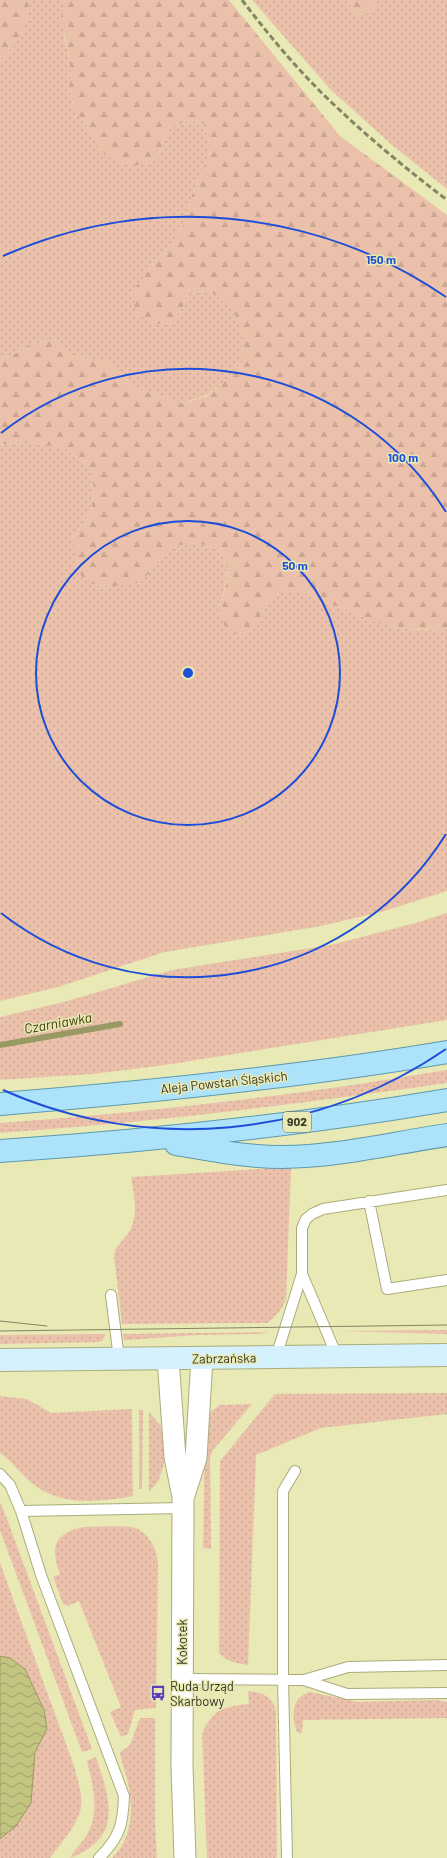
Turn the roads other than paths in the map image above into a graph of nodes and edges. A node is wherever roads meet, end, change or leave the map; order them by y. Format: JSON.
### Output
{"nodes":[{"id":1,"x":447,"y":1052,"type":"edge"},
{"id":2,"x":447,"y":1100,"type":"edge"},
{"id":3,"x":0,"y":1104,"type":"edge"},
{"id":4,"x":447,"y":1135,"type":"edge"},
{"id":5,"x":146,"y":1140,"type":"junction"},
{"id":6,"x":0,"y":1151,"type":"edge"},
{"id":7,"x":447,"y":1190,"type":"edge"},
{"id":8,"x":370,"y":1201,"type":"junction"},
{"id":9,"x":302,"y":1274,"type":"junction"},
{"id":10,"x":447,"y":1280,"type":"edge"},
{"id":11,"x":111,"y":1295,"type":"dead end"},
{"id":12,"x":447,"y":1355,"type":"edge"},
{"id":13,"x":337,"y":1356,"type":"junction"},
{"id":14,"x":276,"y":1357,"type":"junction"},
{"id":15,"x":168,"y":1358,"type":"junction"},
{"id":16,"x":202,"y":1358,"type":"junction"},
{"id":17,"x":119,"y":1359,"type":"junction"},
{"id":18,"x":0,"y":1360,"type":"edge"},
{"id":19,"x":295,"y":1471,"type":"dead end"},
{"id":20,"x":0,"y":1474,"type":"edge"},
{"id":21,"x":183,"y":1503,"type":"junction"},
{"id":22,"x":21,"y":1511,"type":"junction"},
{"id":23,"x":447,"y":1665,"type":"edge"},
{"id":24,"x":181,"y":1679,"type":"junction"},
{"id":25,"x":283,"y":1679,"type":"junction"},
{"id":26,"x":304,"y":1680,"type":"junction"},
{"id":27,"x":447,"y":1693,"type":"edge"},
{"id":28,"x":99,"y":1858,"type":"edge"},
{"id":29,"x":185,"y":1858,"type":"edge"},
{"id":30,"x":287,"y":1858,"type":"edge"}],
"edges":[{"from":1,"to":3,"type":"main road","name":"Aleja Powstań Śląskich"},
{"from":2,"to":5,"type":"main road","number":"902"},
{"from":4,"to":5,"type":"main road"},
{"from":5,"to":6,"type":"main road","number":"902"},
{"from":7,"to":8,"type":"lane"},
{"from":8,"to":9,"type":"lane"},
{"from":8,"to":10,"type":"lane"},
{"from":9,"to":13,"type":"lane"},
{"from":9,"to":14,"type":"lane"},
{"from":11,"to":17,"type":"lane"},
{"from":12,"to":13,"type":"main road","name":"Zabrzańska"},
{"from":13,"to":14,"type":"main road","name":"Zabrzańska"},
{"from":14,"to":16,"type":"main road","name":"Zabrzańska"},
{"from":15,"to":16,"type":"main road","name":"Zabrzańska"},
{"from":15,"to":17,"type":"main road","name":"Zabrzańska"},
{"from":15,"to":21,"type":"street","name":"Kokotek"},
{"from":16,"to":21,"type":"street","name":"Kokotek"},
{"from":17,"to":18,"type":"main road","name":"Zabrzańska"},
{"from":19,"to":25,"type":"lane"},
{"from":20,"to":22,"type":"lane"},
{"from":21,"to":22,"type":"lane"},
{"from":21,"to":24,"type":"street","name":"Kokotek"},
{"from":22,"to":28,"type":"lane"},
{"from":23,"to":26,"type":"lane"},
{"from":24,"to":25,"type":"lane"},
{"from":24,"to":29,"type":"street","name":"Kokotek"},
{"from":25,"to":26,"type":"lane"},
{"from":25,"to":30,"type":"lane"},
{"from":26,"to":27,"type":"lane"}]}
